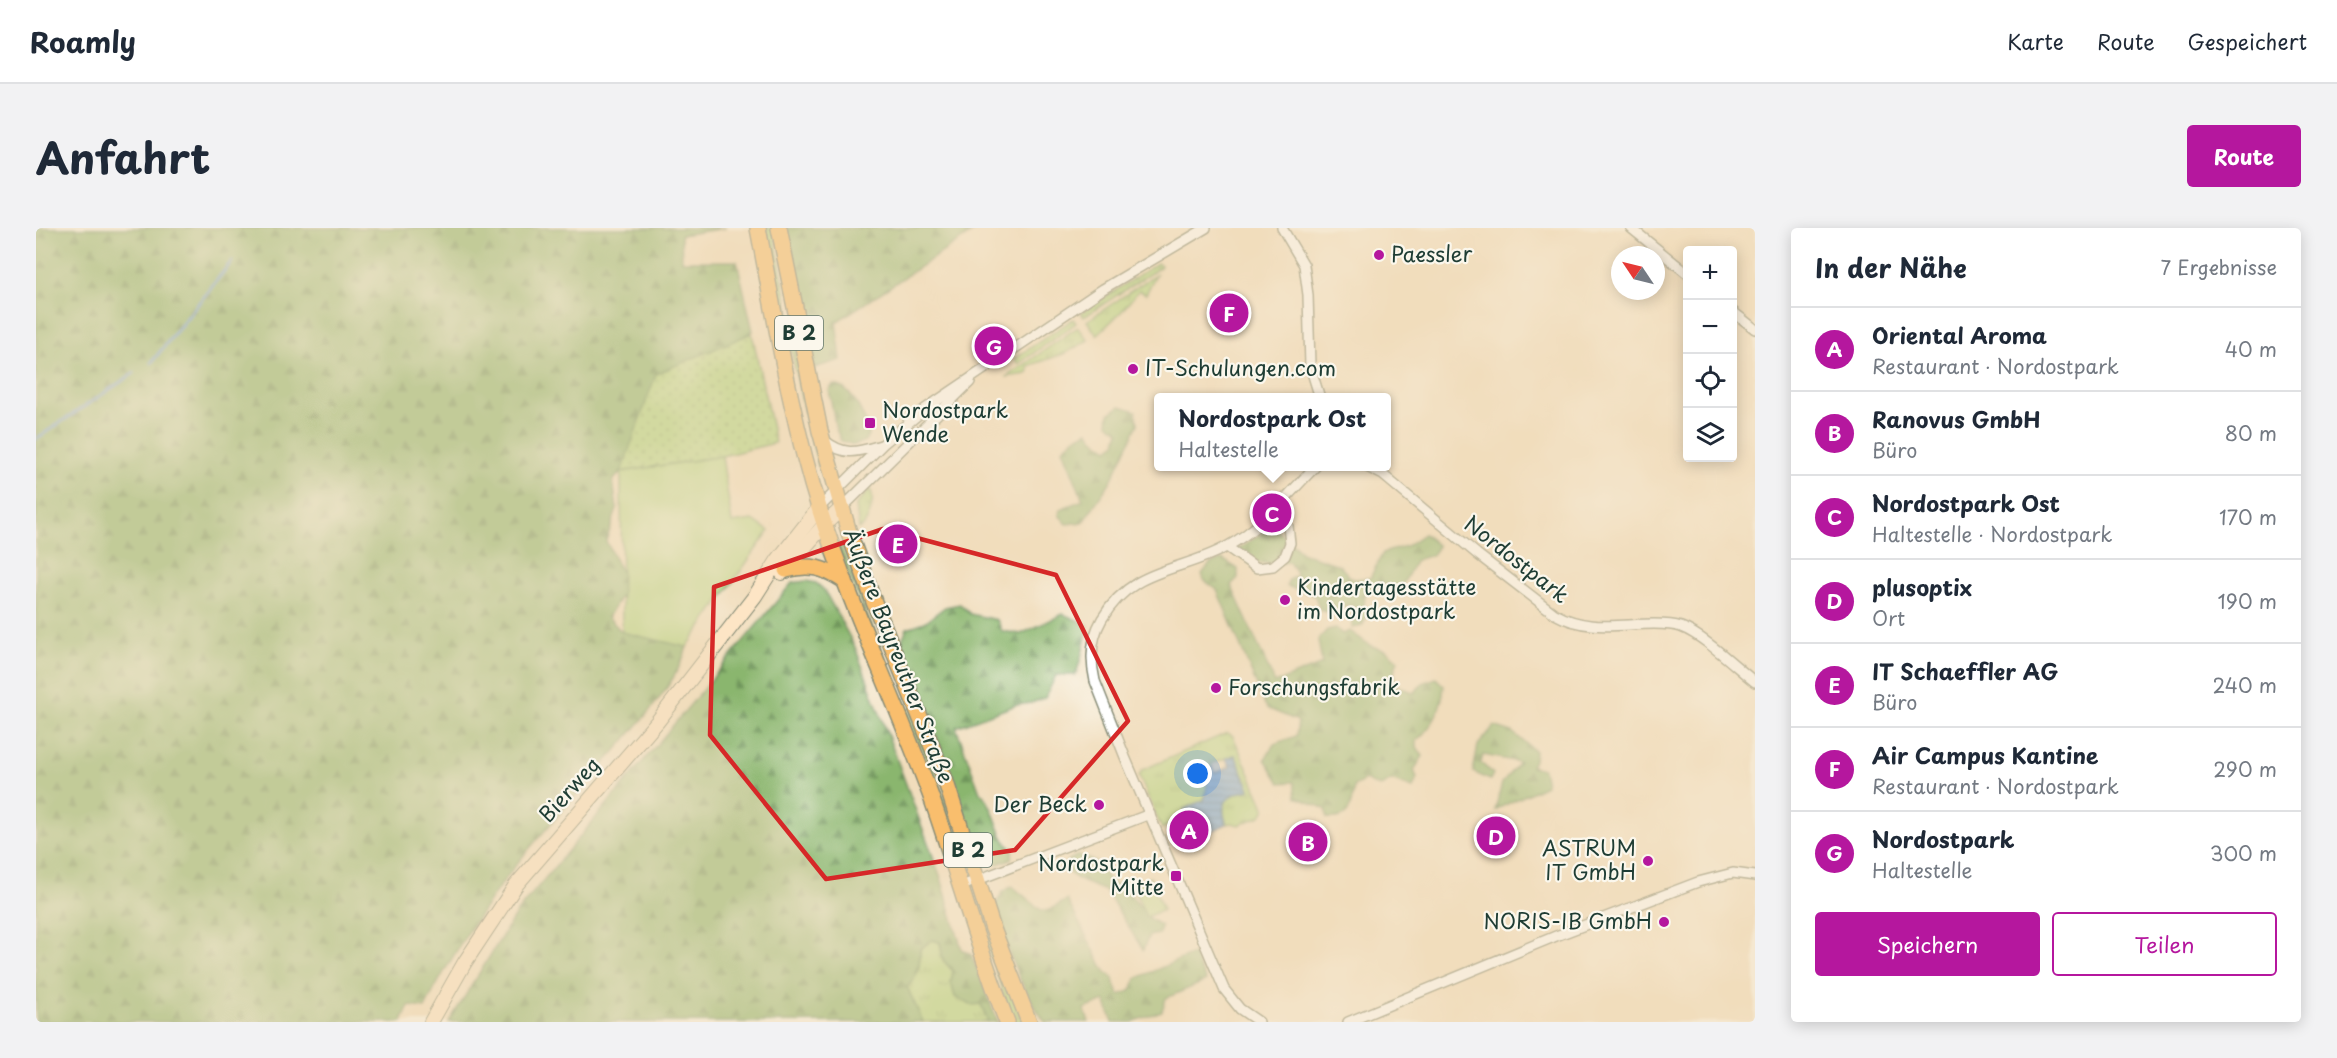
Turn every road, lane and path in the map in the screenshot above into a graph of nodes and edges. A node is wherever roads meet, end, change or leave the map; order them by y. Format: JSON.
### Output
{"nodes":[{"id":1,"x":758,"y":228,"type":"edge"},
{"id":2,"x":779,"y":228,"type":"edge"},
{"id":3,"x":1206,"y":228,"type":"edge"},
{"id":4,"x":1282,"y":228,"type":"edge"},
{"id":5,"x":1631,"y":228,"type":"edge"},
{"id":6,"x":1683,"y":270,"type":"edge"},
{"id":7,"x":1737,"y":315,"type":"edge"},
{"id":8,"x":1755,"y":329,"type":"edge"},
{"id":9,"x":978,"y":374,"type":"junction"},
{"id":10,"x":1318,"y":393,"type":"edge"},
{"id":11,"x":821,"y":438,"type":"junction"},
{"id":12,"x":883,"y":444,"type":"junction"},
{"id":13,"x":1311,"y":471,"type":"edge"},
{"id":14,"x":1375,"y":471,"type":"edge"},
{"id":15,"x":835,"y":490,"type":"junction"},
{"id":16,"x":819,"y":508,"type":"junction"},
{"id":17,"x":841,"y":509,"type":"junction"},
{"id":18,"x":1276,"y":509,"type":"junction"},
{"id":19,"x":825,"y":524,"type":"junction"},
{"id":20,"x":1227,"y":547,"type":"junction"},
{"id":21,"x":786,"y":570,"type":"junction"},
{"id":22,"x":844,"y":581,"type":"junction"},
{"id":23,"x":755,"y":596,"type":"junction"},
{"id":24,"x":1755,"y":682,"type":"edge"},
{"id":25,"x":1150,"y":814,"type":"junction"},
{"id":26,"x":1755,"y":876,"type":"edge"},
{"id":27,"x":978,"y":881,"type":"junction"},
{"id":28,"x":959,"y":887,"type":"junction"},
{"id":29,"x":431,"y":1022,"type":"edge"},
{"id":30,"x":1007,"y":1022,"type":"edge"},
{"id":31,"x":1029,"y":1022,"type":"edge"},
{"id":32,"x":1259,"y":1022,"type":"edge"},
{"id":33,"x":1348,"y":1022,"type":"edge"}],
"edges":[{"from":1,"to":16,"type":"main road","name":"Äußere Bayreuther Straße","number":"B 2"},
{"from":2,"to":11,"type":"main road","name":"Äußere Bayreuther Straße","number":"B 2"},
{"from":3,"to":9,"type":"street"},
{"from":4,"to":10,"type":"street"},
{"from":5,"to":6,"type":"street"},
{"from":7,"to":8,"type":"street"},
{"from":9,"to":12,"type":"street","name":"Bierweg"},
{"from":9,"to":17,"type":"street"},
{"from":11,"to":12,"type":"street"},
{"from":11,"to":15,"type":"main road","name":"Äußere Bayreuther Straße","number":"B 2"},
{"from":12,"to":15,"type":"street","name":"Bierweg"},
{"from":13,"to":18,"type":"street"},
{"from":14,"to":24,"type":"street","name":"Nordostpark"},
{"from":15,"to":16,"type":"street","name":"Bierweg"},
{"from":15,"to":17,"type":"main road","name":"Äußere Bayreuther Straße","number":"B 2"},
{"from":16,"to":19,"type":"main road","name":"Äußere Bayreuther Straße","number":"B 2"},
{"from":16,"to":23,"type":"main road","name":"Bierweg"},
{"from":17,"to":19,"type":"main road","name":"Bierweg"},
{"from":17,"to":27,"type":"main road","name":"Äußere Bayreuther Straße","number":"B 2"},
{"from":18,"to":20,"type":"street"},
{"from":18,"to":20,"type":"street"},
{"from":19,"to":21,"type":"main road","name":"Bierweg"},
{"from":19,"to":22,"type":"main road","name":"Äußere Bayreuther Straße","number":"B 2"},
{"from":20,"to":25,"type":"street"},
{"from":21,"to":22,"type":"main road"},
{"from":21,"to":23,"type":"main road","name":"Bierweg"},
{"from":22,"to":28,"type":"main road","name":"Äußere Bayreuther Straße","number":"B 2"},
{"from":23,"to":29,"type":"main road","name":"Bierweg"},
{"from":25,"to":27,"type":"street"},
{"from":25,"to":32,"type":"street"},
{"from":26,"to":33,"type":"street"},
{"from":27,"to":28,"type":"street"},
{"from":27,"to":31,"type":"main road","name":"Äußere Bayreuther Straße","number":"B 2"},
{"from":28,"to":30,"type":"main road","name":"Äußere Bayreuther Straße","number":"B 2"}]}
